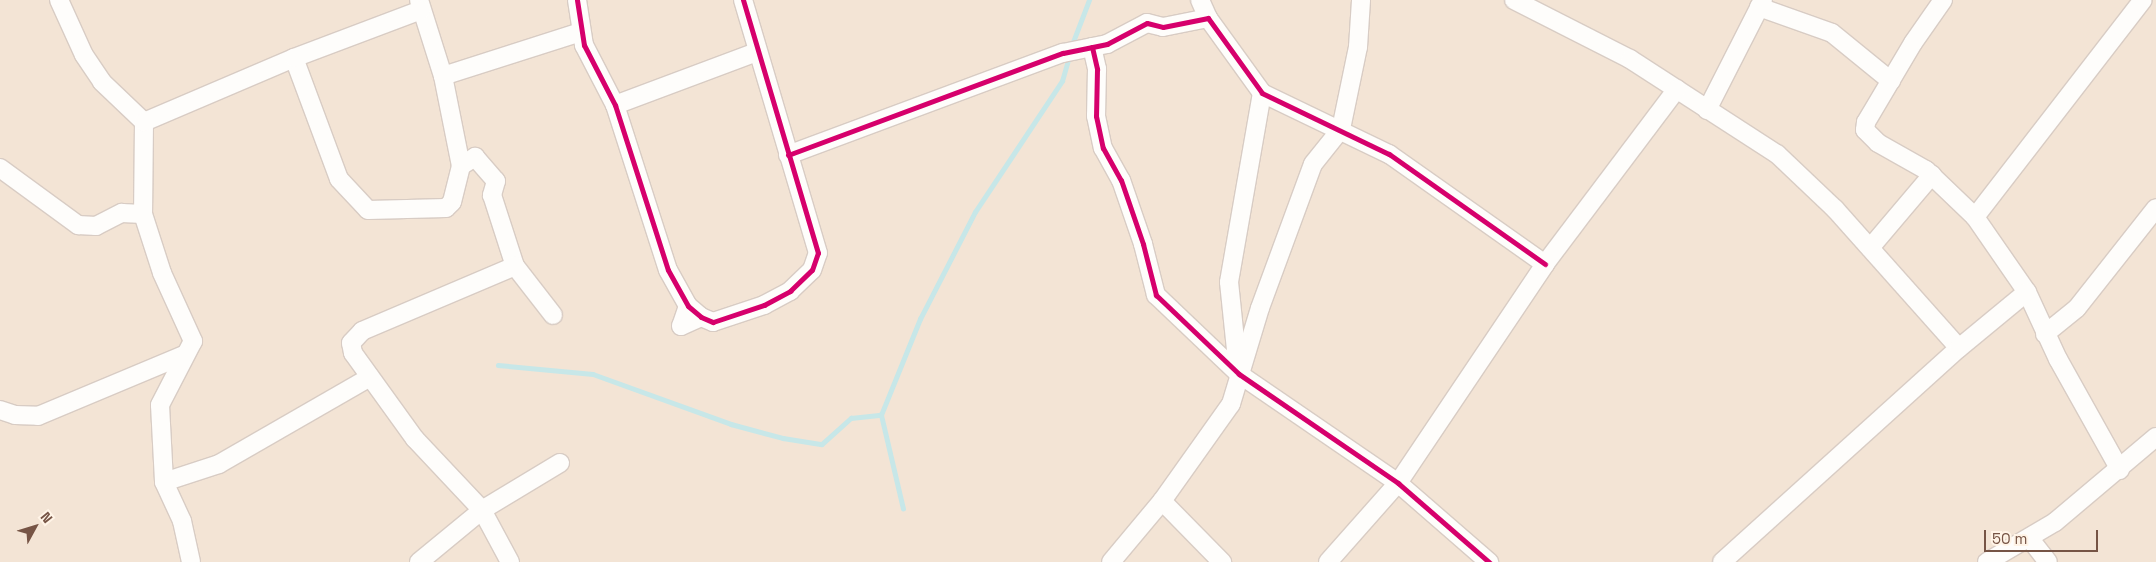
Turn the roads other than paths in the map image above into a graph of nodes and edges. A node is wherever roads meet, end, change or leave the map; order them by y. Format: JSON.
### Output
{"nodes":[{"id":1,"x":59,"y":0,"type":"edge"},
{"id":2,"x":577,"y":0,"type":"edge"},
{"id":3,"x":743,"y":0,"type":"edge"},
{"id":4,"x":1200,"y":0,"type":"edge"},
{"id":5,"x":1362,"y":0,"type":"edge"},
{"id":6,"x":1514,"y":0,"type":"edge"},
{"id":7,"x":1944,"y":0,"type":"edge"},
{"id":8,"x":2143,"y":0,"type":"edge"},
{"id":9,"x":1761,"y":4,"type":"edge"},
{"id":10,"x":420,"y":5,"type":"edge"},
{"id":11,"x":1208,"y":18,"type":"junction"},
{"id":12,"x":581,"y":32,"type":"junction"},
{"id":13,"x":1092,"y":47,"type":"junction"},
{"id":14,"x":757,"y":52,"type":"junction"},
{"id":15,"x":294,"y":58,"type":"junction"},
{"id":16,"x":443,"y":76,"type":"junction"},
{"id":17,"x":1890,"y":81,"type":"junction"},
{"id":18,"x":1677,"y":89,"type":"junction"},
{"id":19,"x":1262,"y":93,"type":"junction"},
{"id":20,"x":615,"y":105,"type":"junction"},
{"id":21,"x":1707,"y":110,"type":"junction"},
{"id":22,"x":144,"y":122,"type":"junction"},
{"id":23,"x":1341,"y":129,"type":"junction"},
{"id":24,"x":788,"y":155,"type":"junction"},
{"id":25,"x":461,"y":166,"type":"junction"},
{"id":26,"x":0,"y":168,"type":"edge"},
{"id":27,"x":1932,"y":175,"type":"junction"},
{"id":28,"x":2156,"y":208,"type":"edge"},
{"id":29,"x":143,"y":214,"type":"junction"},
{"id":30,"x":1975,"y":217,"type":"junction"},
{"id":31,"x":1870,"y":248,"type":"junction"},
{"id":32,"x":1546,"y":264,"type":"junction"},
{"id":33,"x":515,"y":266,"type":"junction"},
{"id":34,"x":2027,"y":292,"type":"junction"},
{"id":35,"x":553,"y":315,"type":"dead end"},
{"id":36,"x":2046,"y":334,"type":"junction"},
{"id":37,"x":1959,"y":348,"type":"junction"},
{"id":38,"x":184,"y":355,"type":"junction"},
{"id":39,"x":1239,"y":374,"type":"junction"},
{"id":40,"x":370,"y":377,"type":"junction"},
{"id":41,"x":0,"y":410,"type":"edge"},
{"id":42,"x":2154,"y":442,"type":"edge"},
{"id":43,"x":560,"y":463,"type":"dead end"},
{"id":44,"x":2120,"y":470,"type":"junction"},
{"id":45,"x":164,"y":482,"type":"junction"},
{"id":46,"x":1398,"y":483,"type":"junction"},
{"id":47,"x":1162,"y":501,"type":"junction"},
{"id":48,"x":482,"y":510,"type":"junction"},
{"id":49,"x":2030,"y":539,"type":"junction"},
{"id":50,"x":191,"y":562,"type":"edge"},
{"id":51,"x":419,"y":562,"type":"edge"},
{"id":52,"x":510,"y":562,"type":"edge"},
{"id":53,"x":1111,"y":562,"type":"edge"},
{"id":54,"x":1222,"y":562,"type":"edge"},
{"id":55,"x":1328,"y":562,"type":"edge"},
{"id":56,"x":1489,"y":562,"type":"edge"},
{"id":57,"x":1722,"y":562,"type":"edge"},
{"id":58,"x":1987,"y":562,"type":"edge"},
{"id":59,"x":2048,"y":562,"type":"edge"}],
"edges":[{"from":1,"to":22,"type":"street"},
{"from":2,"to":12,"type":"street"},
{"from":3,"to":14,"type":"street"},
{"from":4,"to":11,"type":"street"},
{"from":5,"to":23,"type":"street"},
{"from":6,"to":18,"type":"street"},
{"from":7,"to":17,"type":"street"},
{"from":8,"to":30,"type":"street"},
{"from":9,"to":17,"type":"street"},
{"from":9,"to":21,"type":"street"},
{"from":10,"to":15,"type":"street"},
{"from":10,"to":16,"type":"street"},
{"from":11,"to":13,"type":"street"},
{"from":11,"to":19,"type":"street"},
{"from":12,"to":16,"type":"street"},
{"from":12,"to":20,"type":"street"},
{"from":13,"to":24,"type":"street"},
{"from":13,"to":39,"type":"street"},
{"from":14,"to":20,"type":"street"},
{"from":14,"to":24,"type":"street"},
{"from":15,"to":22,"type":"street"},
{"from":15,"to":25,"type":"street"},
{"from":16,"to":25,"type":"street"},
{"from":17,"to":27,"type":"street"},
{"from":18,"to":21,"type":"street"},
{"from":18,"to":32,"type":"street"},
{"from":19,"to":23,"type":"street"},
{"from":19,"to":39,"type":"street"},
{"from":20,"to":24,"type":"street"},
{"from":21,"to":31,"type":"street"},
{"from":22,"to":29,"type":"street"},
{"from":23,"to":32,"type":"street"},
{"from":23,"to":39,"type":"street"},
{"from":25,"to":33,"type":"street"},
{"from":26,"to":29,"type":"street"},
{"from":27,"to":30,"type":"street"},
{"from":27,"to":31,"type":"street"},
{"from":28,"to":36,"type":"street"},
{"from":29,"to":38,"type":"street"},
{"from":30,"to":34,"type":"street"},
{"from":31,"to":37,"type":"street"},
{"from":32,"to":46,"type":"street"},
{"from":33,"to":35,"type":"street"},
{"from":33,"to":40,"type":"street"},
{"from":34,"to":36,"type":"street"},
{"from":34,"to":37,"type":"street"},
{"from":36,"to":44,"type":"street"},
{"from":37,"to":57,"type":"street"},
{"from":38,"to":41,"type":"street"},
{"from":38,"to":45,"type":"street"},
{"from":39,"to":46,"type":"street"},
{"from":39,"to":47,"type":"street"},
{"from":40,"to":45,"type":"street"},
{"from":40,"to":48,"type":"street"},
{"from":42,"to":44,"type":"street"},
{"from":43,"to":48,"type":"street"},
{"from":44,"to":49,"type":"street"},
{"from":45,"to":50,"type":"street"},
{"from":46,"to":55,"type":"street"},
{"from":46,"to":56,"type":"street"},
{"from":47,"to":53,"type":"street"},
{"from":47,"to":54,"type":"street"},
{"from":48,"to":51,"type":"street"},
{"from":48,"to":52,"type":"street"},
{"from":49,"to":58,"type":"street"},
{"from":49,"to":59,"type":"street"}]}
